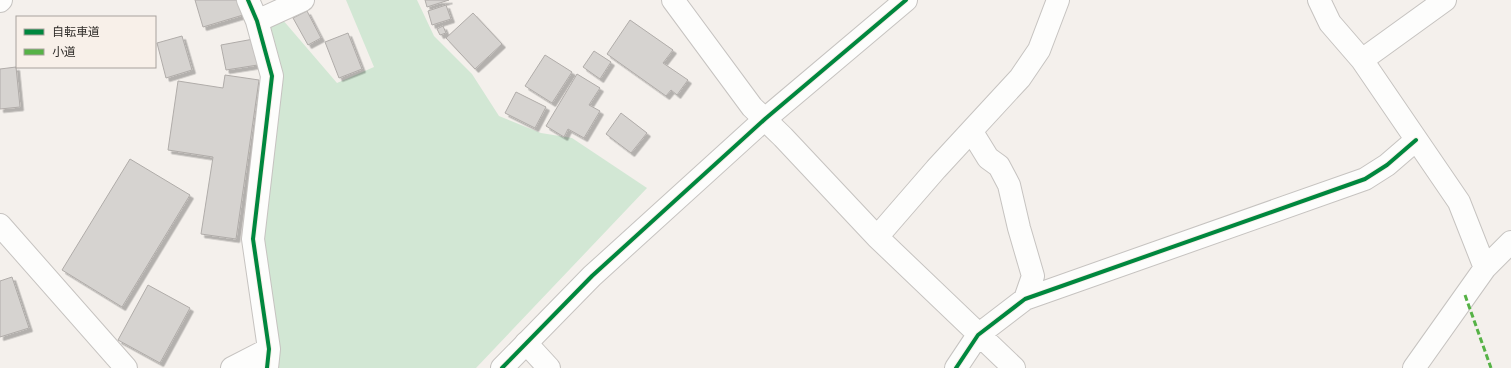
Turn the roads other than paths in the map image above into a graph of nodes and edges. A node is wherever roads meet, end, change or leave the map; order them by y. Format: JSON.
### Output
{"nodes":[{"id":1,"x":248,"y":0,"type":"edge"},
{"id":2,"x":303,"y":0,"type":"edge"},
{"id":3,"x":673,"y":0,"type":"edge"},
{"id":4,"x":906,"y":0,"type":"edge"},
{"id":5,"x":1058,"y":0,"type":"edge"},
{"id":6,"x":1319,"y":0,"type":"edge"},
{"id":7,"x":1445,"y":0,"type":"edge"},
{"id":8,"x":257,"y":21,"type":"junction"},
{"id":9,"x":1362,"y":60,"type":"junction"},
{"id":10,"x":765,"y":119,"type":"junction"},
{"id":11,"x":972,"y":132,"type":"junction"},
{"id":12,"x":1416,"y":140,"type":"junction"},
{"id":13,"x":1,"y":226,"type":"edge"},
{"id":14,"x":877,"y":237,"type":"junction"},
{"id":15,"x":1511,"y":242,"type":"edge"},
{"id":16,"x":1485,"y":268,"type":"junction"},
{"id":17,"x":1025,"y":299,"type":"junction"},
{"id":18,"x":978,"y":335,"type":"junction"},
{"id":19,"x":526,"y":343,"type":"junction"},
{"id":20,"x":268,"y":359,"type":"edge"},
{"id":21,"x":126,"y":368,"type":"edge"},
{"id":22,"x":232,"y":368,"type":"edge"},
{"id":23,"x":502,"y":368,"type":"edge"},
{"id":24,"x":549,"y":368,"type":"edge"},
{"id":25,"x":956,"y":368,"type":"edge"},
{"id":26,"x":1014,"y":368,"type":"edge"},
{"id":27,"x":1414,"y":368,"type":"edge"}],
"edges":[{"from":1,"to":8,"type":"street"},
{"from":2,"to":8,"type":"street"},
{"from":3,"to":10,"type":"street"},
{"from":4,"to":10,"type":"street"},
{"from":5,"to":11,"type":"street"},
{"from":6,"to":9,"type":"street"},
{"from":7,"to":9,"type":"street"},
{"from":8,"to":20,"type":"street"},
{"from":9,"to":12,"type":"street"},
{"from":10,"to":14,"type":"street"},
{"from":10,"to":19,"type":"street"},
{"from":11,"to":14,"type":"street"},
{"from":11,"to":17,"type":"street"},
{"from":12,"to":16,"type":"street"},
{"from":12,"to":17,"type":"street"},
{"from":13,"to":21,"type":"street"},
{"from":14,"to":18,"type":"street"},
{"from":15,"to":16,"type":"street"},
{"from":16,"to":27,"type":"street"},
{"from":17,"to":18,"type":"street"},
{"from":18,"to":25,"type":"street"},
{"from":18,"to":26,"type":"street"},
{"from":19,"to":23,"type":"street"},
{"from":19,"to":24,"type":"street"},
{"from":20,"to":22,"type":"street"}]}
